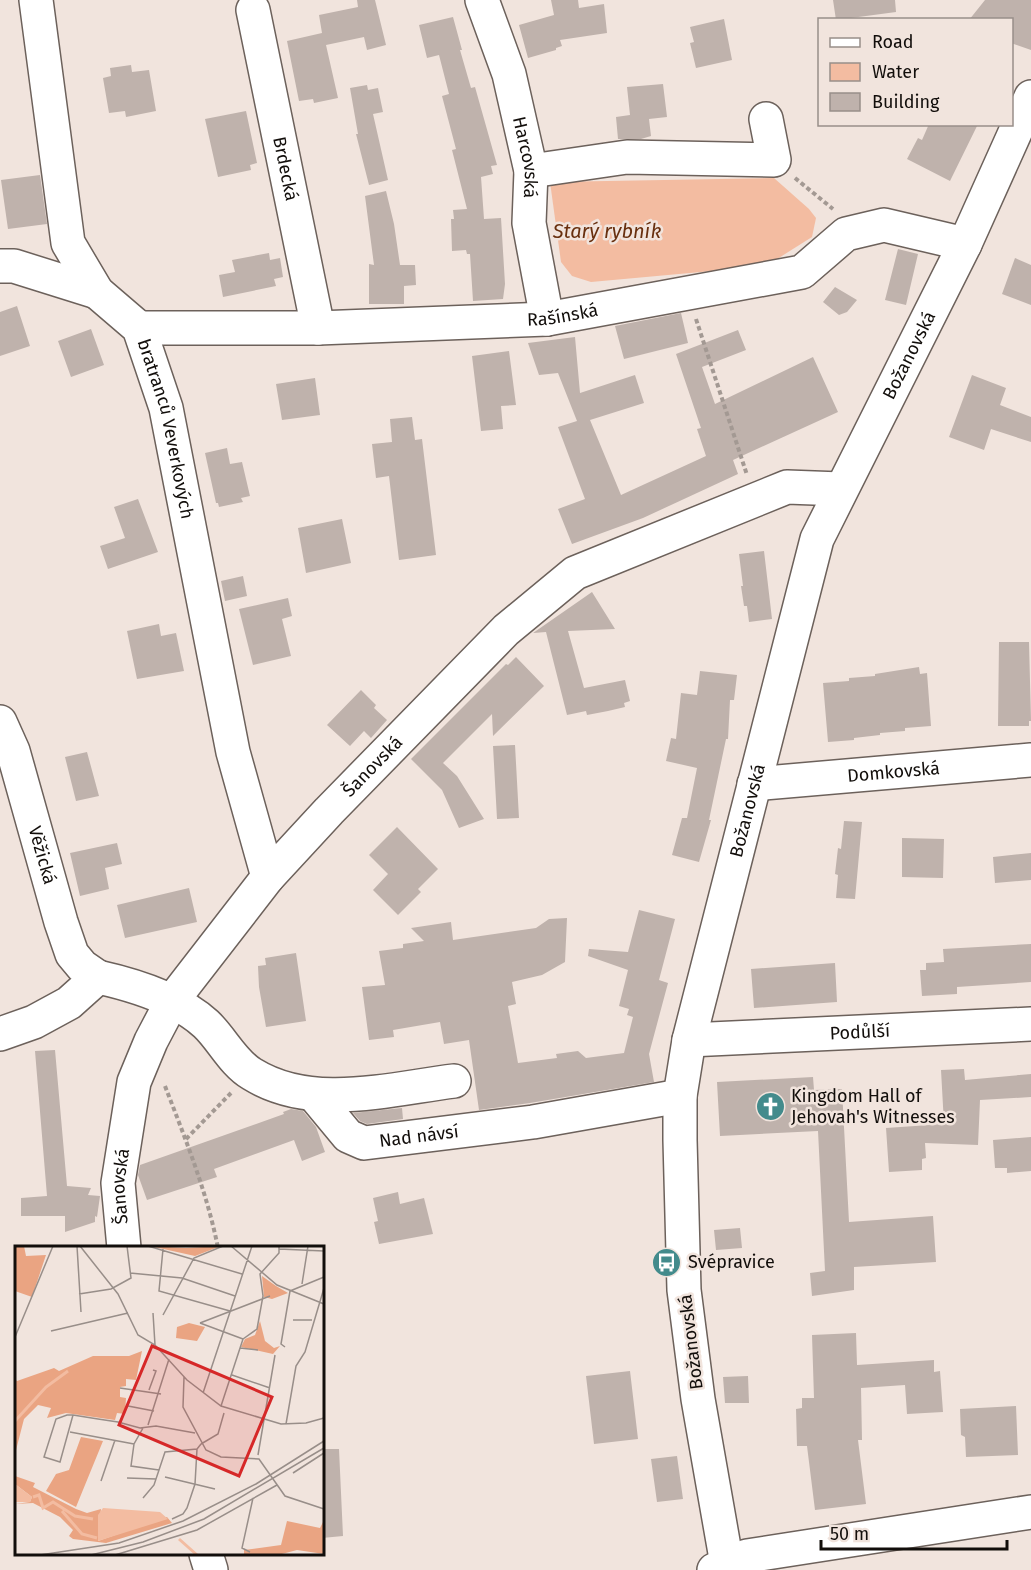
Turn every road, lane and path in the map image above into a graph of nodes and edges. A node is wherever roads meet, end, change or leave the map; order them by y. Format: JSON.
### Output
{"nodes":[{"id":1,"x":36,"y":0,"type":"edge"},
{"id":2,"x":482,"y":0,"type":"edge"},
{"id":3,"x":253,"y":10,"type":"dead end"},
{"id":4,"x":1031,"y":98,"type":"edge"},
{"id":5,"x":766,"y":119,"type":"dead end"},
{"id":6,"x":774,"y":160,"type":"junction"},
{"id":7,"x":531,"y":171,"type":"junction"},
{"id":8,"x":846,"y":234,"type":"junction"},
{"id":9,"x":965,"y":244,"type":"junction"},
{"id":10,"x":0,"y":266,"type":"edge"},
{"id":11,"x":98,"y":292,"type":"junction"},
{"id":12,"x":687,"y":293,"type":"junction"},
{"id":13,"x":547,"y":319,"type":"junction"},
{"id":14,"x":139,"y":328,"type":"junction"},
{"id":15,"x":318,"y":328,"type":"junction"},
{"id":16,"x":841,"y":489,"type":"junction"},
{"id":17,"x":755,"y":499,"type":"junction"},
{"id":18,"x":0,"y":722,"type":"edge"},
{"id":19,"x":1031,"y":760,"type":"edge"},
{"id":20,"x":754,"y":784,"type":"junction"},
{"id":21,"x":268,"y":878,"type":"junction"},
{"id":22,"x":98,"y":977,"type":"junction"},
{"id":23,"x":172,"y":1001,"type":"junction"},
{"id":24,"x":1031,"y":1024,"type":"edge"},
{"id":25,"x":0,"y":1034,"type":"edge"},
{"id":26,"x":689,"y":1040,"type":"junction"},
{"id":27,"x":250,"y":1073,"type":"junction"},
{"id":28,"x":454,"y":1081,"type":"dead end"},
{"id":29,"x":164,"y":1085,"type":"dead end"},
{"id":30,"x":314,"y":1095,"type":"junction"},
{"id":31,"x":680,"y":1096,"type":"junction"},
{"id":32,"x":185,"y":1139,"type":"junction"},
{"id":33,"x":124,"y":1246,"type":"edge"},
{"id":34,"x":218,"y":1246,"type":"edge"},
{"id":35,"x":1031,"y":1512,"type":"edge"},
{"id":36,"x":206,"y":1555,"type":"edge"},
{"id":37,"x":723,"y":1568,"type":"edge"},
{"id":38,"x":211,"y":1570,"type":"edge"}],
"edges":[{"from":1,"to":11,"type":"street","name":"bratranců Veverkových"},
{"from":2,"to":7,"type":"street","name":"Harcovská"},
{"from":3,"to":15,"type":"street","name":"Brdecká"},
{"from":4,"to":9,"type":"street","name":"Božanovská"},
{"from":5,"to":6,"type":"street"},
{"from":6,"to":7,"type":"street"},
{"from":6,"to":8,"type":"path"},
{"from":7,"to":13,"type":"street","name":"Harcovská"},
{"from":8,"to":9,"type":"street","name":"Rašínská"},
{"from":8,"to":12,"type":"street","name":"Rašínská"},
{"from":9,"to":16,"type":"street","name":"Božanovská"},
{"from":10,"to":11,"type":"street"},
{"from":11,"to":14,"type":"street","name":"bratranců Veverkových"},
{"from":12,"to":13,"type":"street","name":"Rašínská"},
{"from":12,"to":17,"type":"path"},
{"from":13,"to":15,"type":"street","name":"Rašínská"},
{"from":14,"to":15,"type":"street","name":"Rašínská"},
{"from":14,"to":21,"type":"street","name":"bratranců Veverkových"},
{"from":16,"to":17,"type":"street","name":"Šanovská"},
{"from":16,"to":20,"type":"street","name":"Božanovská"},
{"from":17,"to":21,"type":"street","name":"Šanovská"},
{"from":18,"to":22,"type":"street","name":"Věžická"},
{"from":19,"to":20,"type":"street","name":"Domkovská"},
{"from":20,"to":26,"type":"street","name":"Božanovská"},
{"from":21,"to":23,"type":"street","name":"Šanovská"},
{"from":22,"to":23,"type":"street"},
{"from":22,"to":25,"type":"street"},
{"from":23,"to":27,"type":"street"},
{"from":23,"to":33,"type":"street","name":"Šanovská"},
{"from":24,"to":26,"type":"street","name":"Podůlší"},
{"from":26,"to":31,"type":"street","name":"Božanovská"},
{"from":27,"to":30,"type":"street"},
{"from":27,"to":32,"type":"path"},
{"from":28,"to":30,"type":"street"},
{"from":29,"to":32,"type":"path"},
{"from":30,"to":31,"type":"street","name":"Nad návsí"},
{"from":31,"to":37,"type":"street","name":"Božanovská"},
{"from":32,"to":34,"type":"path"},
{"from":35,"to":37,"type":"street"},
{"from":36,"to":38,"type":"street"}]}
